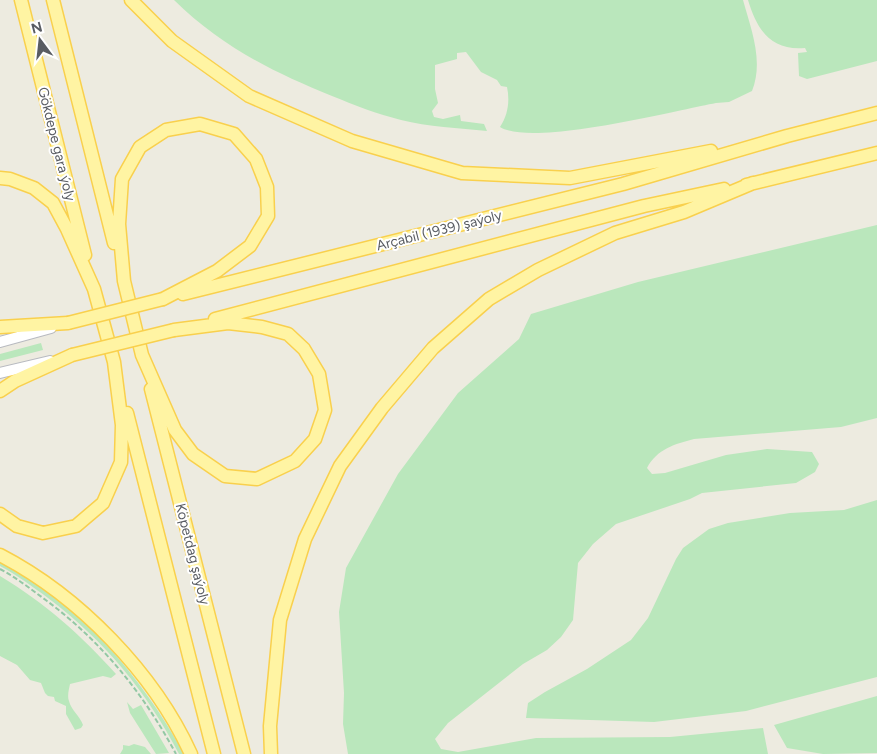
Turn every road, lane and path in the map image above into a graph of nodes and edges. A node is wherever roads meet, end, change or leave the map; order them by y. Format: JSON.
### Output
{"nodes":[{"id":1,"x":20,"y":0,"type":"edge"},
{"id":2,"x":53,"y":0,"type":"edge"},
{"id":3,"x":131,"y":0,"type":"edge"},
{"id":4,"x":877,"y":108,"type":"edge"},
{"id":5,"x":877,"y":113,"type":"edge"},
{"id":6,"x":787,"y":136,"type":"junction"},
{"id":7,"x":877,"y":153,"type":"edge"},
{"id":8,"x":0,"y":178,"type":"edge"},
{"id":9,"x":753,"y":183,"type":"junction"},
{"id":10,"x":124,"y":281,"type":"junction"},
{"id":11,"x":94,"y":289,"type":"junction"},
{"id":12,"x":163,"y":299,"type":"junction"},
{"id":13,"x":68,"y":323,"type":"junction"},
{"id":14,"x":0,"y":327,"type":"edge"},
{"id":15,"x":174,"y":330,"type":"junction"},
{"id":16,"x":0,"y":342,"type":"edge"},
{"id":17,"x":72,"y":355,"type":"junction"},
{"id":18,"x":142,"y":355,"type":"junction"},
{"id":19,"x":114,"y":362,"type":"junction"},
{"id":20,"x":0,"y":373,"type":"edge"},
{"id":21,"x":0,"y":391,"type":"edge"},
{"id":22,"x":0,"y":514,"type":"edge"},
{"id":23,"x":0,"y":555,"type":"edge"},
{"id":24,"x":0,"y":569,"type":"edge"},
{"id":25,"x":176,"y":754,"type":"edge"},
{"id":26,"x":191,"y":754,"type":"edge"},
{"id":27,"x":214,"y":754,"type":"edge"},
{"id":28,"x":244,"y":754,"type":"edge"},
{"id":29,"x":271,"y":754,"type":"edge"}],
"edges":[{"from":1,"to":11,"type":"main road","name":"Gökdepe gara ýoly"},
{"from":2,"to":10,"type":"main road"},
{"from":3,"to":6,"type":"main road"},
{"from":4,"to":6,"type":"street"},
{"from":5,"to":6,"type":"main road","name":"Arçabil (1939) şaýoly"},
{"from":6,"to":12,"type":"main road","name":"Arçabil (1939) şaýoly"},
{"from":7,"to":9,"type":"main road","name":"Arçabil (1939) şaýoly"},
{"from":8,"to":11,"type":"main road"},
{"from":9,"to":15,"type":"main road","name":"Arçabil (1939) şaýoly"},
{"from":9,"to":29,"type":"main road"},
{"from":10,"to":12,"type":"main road"},
{"from":10,"to":18,"type":"main road"},
{"from":11,"to":19,"type":"main road"},
{"from":12,"to":13,"type":"main road","name":"Arçabil (1939) şaýoly","bridge":true},
{"from":13,"to":14,"type":"main road"},
{"from":13,"to":16,"type":"street","name":"Arçabil (1939) şaýoly"},
{"from":15,"to":17,"type":"main road","name":"Arçabil (1939) şaýoly","bridge":true},
{"from":15,"to":18,"type":"main road"},
{"from":17,"to":20,"type":"street","name":"Arçabil (1939) şaýoly"},
{"from":17,"to":21,"type":"main road"},
{"from":18,"to":28,"type":"main road","name":"Köpetdag şaýoly"},
{"from":19,"to":22,"type":"main road"},
{"from":19,"to":27,"type":"main road","name":"Köpetdag şaýoly"},
{"from":23,"to":26,"type":"main road"},
{"from":24,"to":25,"type":"path"}]}
